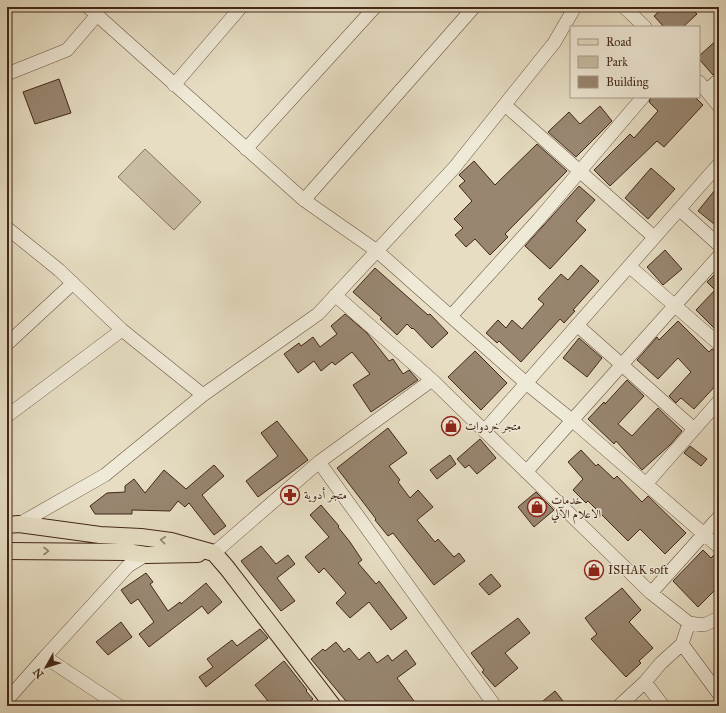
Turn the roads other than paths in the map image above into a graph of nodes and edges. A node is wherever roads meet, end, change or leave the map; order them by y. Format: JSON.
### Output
{"nodes":[{"id":1,"x":241,"y":7,"type":"edge"},
{"id":2,"x":376,"y":7,"type":"edge"},
{"id":3,"x":575,"y":7,"type":"edge"},
{"id":4,"x":624,"y":7,"type":"edge"},
{"id":5,"x":468,"y":9,"type":"edge"},
{"id":6,"x":92,"y":11,"type":"edge"},
{"id":7,"x":644,"y":26,"type":"edge"},
{"id":8,"x":7,"y":74,"type":"edge"},
{"id":9,"x":719,"y":80,"type":"edge"},
{"id":10,"x":174,"y":85,"type":"junction"},
{"id":11,"x":703,"y":86,"type":"edge"},
{"id":12,"x":643,"y":98,"type":"edge"},
{"id":13,"x":505,"y":105,"type":"junction"},
{"id":14,"x":719,"y":106,"type":"edge"},
{"id":15,"x":246,"y":149,"type":"junction"},
{"id":16,"x":719,"y":164,"type":"edge"},
{"id":17,"x":580,"y":171,"type":"junction"},
{"id":18,"x":304,"y":200,"type":"junction"},
{"id":19,"x":679,"y":209,"type":"junction"},
{"id":20,"x":7,"y":228,"type":"edge"},
{"id":21,"x":654,"y":237,"type":"junction"},
{"id":22,"x":719,"y":245,"type":"edge"},
{"id":23,"x":376,"y":251,"type":"junction"},
{"id":24,"x":719,"y":256,"type":"edge"},
{"id":25,"x":629,"y":266,"type":"junction"},
{"id":26,"x":73,"y":284,"type":"junction"},
{"id":27,"x":335,"y":295,"type":"junction"},
{"id":28,"x":675,"y":306,"type":"junction"},
{"id":29,"x":451,"y":316,"type":"junction"},
{"id":30,"x":577,"y":325,"type":"junction"},
{"id":31,"x":122,"y":330,"type":"junction"},
{"id":32,"x":7,"y":344,"type":"edge"},
{"id":33,"x":719,"y":344,"type":"edge"},
{"id":34,"x":622,"y":365,"type":"junction"},
{"id":35,"x":432,"y":380,"type":"junction"},
{"id":36,"x":526,"y":383,"type":"junction"},
{"id":37,"x":203,"y":395,"type":"junction"},
{"id":38,"x":719,"y":401,"type":"edge"},
{"id":39,"x":7,"y":416,"type":"edge"},
{"id":40,"x":573,"y":421,"type":"junction"},
{"id":41,"x":694,"y":429,"type":"junction"},
{"id":42,"x":484,"y":431,"type":"junction"},
{"id":43,"x":319,"y":462,"type":"junction"},
{"id":44,"x":526,"y":472,"type":"junction"},
{"id":45,"x":646,"y":484,"type":"junction"},
{"id":46,"x":719,"y":517,"type":"edge"},
{"id":47,"x":13,"y":525,"type":"edge"},
{"id":48,"x":704,"y":534,"type":"junction"},
{"id":49,"x":719,"y":547,"type":"edge"},
{"id":50,"x":7,"y":551,"type":"edge"},
{"id":51,"x":214,"y":553,"type":"junction"},
{"id":52,"x":146,"y":555,"type":"junction"},
{"id":53,"x":651,"y":593,"type":"junction"},
{"id":54,"x":719,"y":618,"type":"edge"},
{"id":55,"x":689,"y":623,"type":"junction"},
{"id":56,"x":682,"y":644,"type":"junction"},
{"id":57,"x":45,"y":657,"type":"junction"},
{"id":58,"x":645,"y":682,"type":"junction"},
{"id":59,"x":719,"y":694,"type":"edge"},
{"id":60,"x":7,"y":700,"type":"edge"},
{"id":61,"x":119,"y":706,"type":"edge"},
{"id":62,"x":333,"y":706,"type":"edge"},
{"id":63,"x":494,"y":706,"type":"edge"},
{"id":64,"x":619,"y":706,"type":"edge"},
{"id":65,"x":663,"y":706,"type":"edge"}],
"edges":[{"from":1,"to":10,"type":"street"},
{"from":2,"to":15,"type":"street"},
{"from":3,"to":13,"type":"street"},
{"from":4,"to":7,"type":"street"},
{"from":5,"to":18,"type":"street"},
{"from":6,"to":8,"type":"street"},
{"from":6,"to":10,"type":"street"},
{"from":9,"to":11,"type":"street"},
{"from":10,"to":15,"type":"street"},
{"from":11,"to":14,"type":"street"},
{"from":12,"to":17,"type":"street"},
{"from":13,"to":17,"type":"street"},
{"from":13,"to":23,"type":"street"},
{"from":15,"to":18,"type":"street"},
{"from":16,"to":19,"type":"street"},
{"from":17,"to":21,"type":"street"},
{"from":17,"to":29,"type":"street"},
{"from":18,"to":23,"type":"street"},
{"from":19,"to":21,"type":"street"},
{"from":19,"to":22,"type":"street"},
{"from":20,"to":26,"type":"street"},
{"from":21,"to":25,"type":"street"},
{"from":23,"to":27,"type":"street"},
{"from":23,"to":29,"type":"street"},
{"from":24,"to":28,"type":"street"},
{"from":25,"to":28,"type":"street"},
{"from":25,"to":30,"type":"street"},
{"from":26,"to":31,"type":"street"},
{"from":26,"to":32,"type":"street"},
{"from":27,"to":35,"type":"street"},
{"from":27,"to":37,"type":"street"},
{"from":28,"to":33,"type":"street"},
{"from":28,"to":34,"type":"street"},
{"from":29,"to":36,"type":"street"},
{"from":30,"to":34,"type":"street"},
{"from":30,"to":36,"type":"street"},
{"from":31,"to":37,"type":"street"},
{"from":31,"to":39,"type":"street"},
{"from":34,"to":40,"type":"street"},
{"from":34,"to":41,"type":"street"},
{"from":35,"to":42,"type":"street"},
{"from":35,"to":43,"type":"street"},
{"from":36,"to":40,"type":"street"},
{"from":36,"to":42,"type":"street"},
{"from":37,"to":47,"type":"street"},
{"from":38,"to":41,"type":"street"},
{"from":40,"to":44,"type":"street"},
{"from":40,"to":45,"type":"street"},
{"from":41,"to":45,"type":"street"},
{"from":42,"to":44,"type":"street"},
{"from":43,"to":51,"type":"street"},
{"from":43,"to":63,"type":"street"},
{"from":44,"to":53,"type":"street"},
{"from":45,"to":48,"type":"street"},
{"from":46,"to":48,"type":"street"},
{"from":51,"to":47,"type":"main road","one_way":true},
{"from":48,"to":49,"type":"street"},
{"from":48,"to":53,"type":"street"},
{"from":50,"to":52,"type":"main road","one_way":true},
{"from":51,"to":52,"type":"main road"},
{"from":51,"to":62,"type":"main road"},
{"from":52,"to":57,"type":"street"},
{"from":53,"to":55,"type":"street"},
{"from":54,"to":55,"type":"street"},
{"from":55,"to":56,"type":"street"},
{"from":56,"to":58,"type":"street"},
{"from":56,"to":59,"type":"street"},
{"from":57,"to":60,"type":"street"},
{"from":57,"to":61,"type":"street"},
{"from":58,"to":64,"type":"street"},
{"from":58,"to":65,"type":"street"}]}
